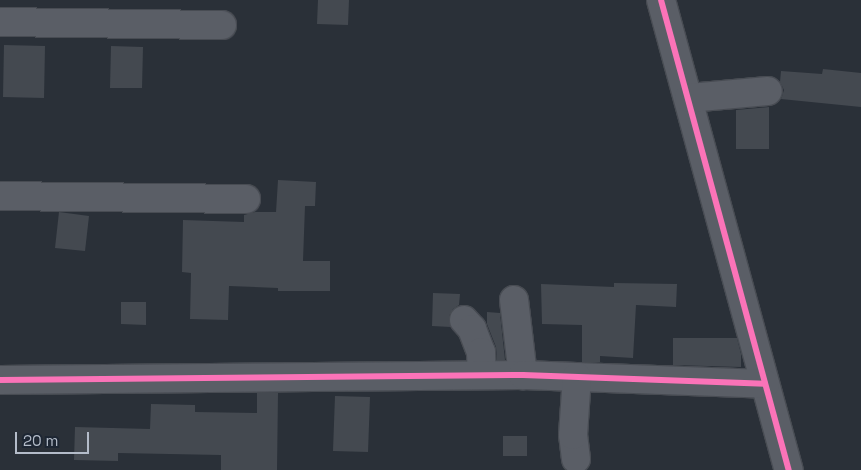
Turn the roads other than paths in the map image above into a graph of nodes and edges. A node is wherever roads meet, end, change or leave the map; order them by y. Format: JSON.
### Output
{"nodes":[{"id":1,"x":661,"y":0,"type":"edge"},
{"id":2,"x":0,"y":22,"type":"edge"},
{"id":3,"x":222,"y":25,"type":"dead end"},
{"id":4,"x":768,"y":91,"type":"dead end"},
{"id":5,"x":689,"y":98,"type":"junction"},
{"id":6,"x":0,"y":196,"type":"edge"},
{"id":7,"x":246,"y":198,"type":"dead end"},
{"id":8,"x":514,"y":300,"type":"dead end"},
{"id":9,"x":464,"y":320,"type":"dead end"},
{"id":10,"x":482,"y":375,"type":"junction"},
{"id":11,"x":523,"y":375,"type":"junction"},
{"id":12,"x":577,"y":377,"type":"junction"},
{"id":13,"x":0,"y":380,"type":"edge"},
{"id":14,"x":766,"y":384,"type":"junction"},
{"id":15,"x":576,"y":459,"type":"dead end"},
{"id":16,"x":789,"y":470,"type":"edge"}],
"edges":[{"from":1,"to":5,"type":"street"},
{"from":2,"to":3,"type":"street"},
{"from":4,"to":5,"type":"street"},
{"from":5,"to":14,"type":"street"},
{"from":6,"to":7,"type":"street"},
{"from":8,"to":11,"type":"street"},
{"from":9,"to":10,"type":"street"},
{"from":10,"to":11,"type":"street"},
{"from":10,"to":13,"type":"street"},
{"from":11,"to":12,"type":"street"},
{"from":12,"to":14,"type":"street"},
{"from":12,"to":15,"type":"street"},
{"from":14,"to":16,"type":"street"}]}
